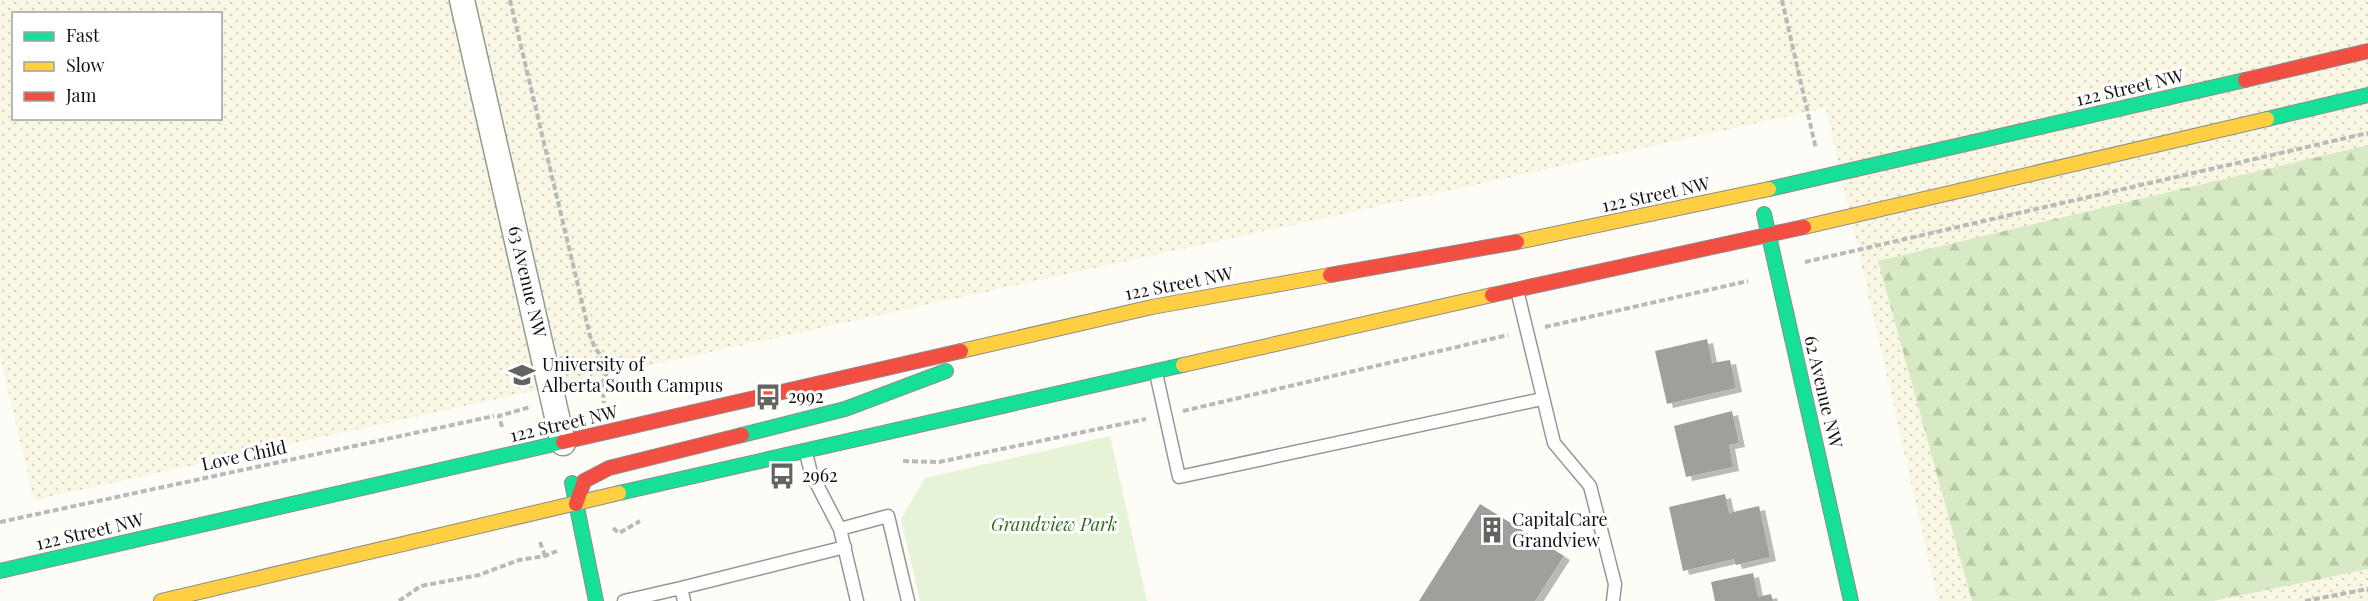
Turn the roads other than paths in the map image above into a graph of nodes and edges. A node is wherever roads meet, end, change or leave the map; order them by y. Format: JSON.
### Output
{"nodes":[{"id":1,"x":462,"y":0,"type":"edge"},
{"id":2,"x":2368,"y":51,"type":"edge"},
{"id":3,"x":2368,"y":95,"type":"edge"},
{"id":4,"x":1760,"y":191,"type":"junction"},
{"id":5,"x":1769,"y":235,"type":"junction"},
{"id":6,"x":1516,"y":289,"type":"junction"},
{"id":7,"x":1042,"y":332,"type":"junction"},
{"id":8,"x":1155,"y":372,"type":"junction"},
{"id":9,"x":1542,"y":399,"type":"junction"},
{"id":10,"x":806,"y":452,"type":"junction"},
{"id":11,"x":566,"y":458,"type":"junction"},
{"id":12,"x":576,"y":504,"type":"junction"},
{"id":13,"x":840,"y":529,"type":"junction"},
{"id":14,"x":845,"y":547,"type":"junction"},
{"id":15,"x":0,"y":571,"type":"edge"},
{"id":16,"x":681,"y":588,"type":"junction"},
{"id":17,"x":161,"y":601,"type":"edge"},
{"id":18,"x":596,"y":601,"type":"edge"},
{"id":19,"x":624,"y":601,"type":"edge"},
{"id":20,"x":684,"y":601,"type":"edge"},
{"id":21,"x":857,"y":601,"type":"edge"},
{"id":22,"x":908,"y":601,"type":"edge"},
{"id":23,"x":1613,"y":601,"type":"edge"},
{"id":24,"x":1851,"y":601,"type":"edge"}],
"edges":[{"from":1,"to":11,"type":"street","name":"63 Avenue NW"},
{"from":2,"to":4,"type":"main road","name":"122 Street NW"},
{"from":3,"to":5,"type":"main road"},
{"from":4,"to":5,"type":"main road","name":"62 Avenue NW"},
{"from":4,"to":7,"type":"main road","name":"122 Street NW"},
{"from":5,"to":6,"type":"main road"},
{"from":5,"to":24,"type":"main road","name":"62 Avenue NW"},
{"from":6,"to":8,"type":"main road"},
{"from":6,"to":9,"type":"lane"},
{"from":7,"to":11,"type":"main road","name":"122 Street NW"},
{"from":7,"to":12,"type":"main road"},
{"from":8,"to":9,"type":"lane"},
{"from":8,"to":10,"type":"main road"},
{"from":9,"to":23,"type":"lane"},
{"from":10,"to":12,"type":"main road"},
{"from":10,"to":13,"type":"lane"},
{"from":11,"to":12,"type":"main road","name":"63 Avenue NW"},
{"from":11,"to":15,"type":"main road","name":"122 Street NW"},
{"from":12,"to":17,"type":"main road"},
{"from":12,"to":18,"type":"main road","name":"63 Avenue NW"},
{"from":13,"to":14,"type":"lane"},
{"from":13,"to":22,"type":"lane"},
{"from":14,"to":16,"type":"lane"},
{"from":14,"to":21,"type":"lane"},
{"from":16,"to":19,"type":"lane"},
{"from":16,"to":20,"type":"lane"}]}
